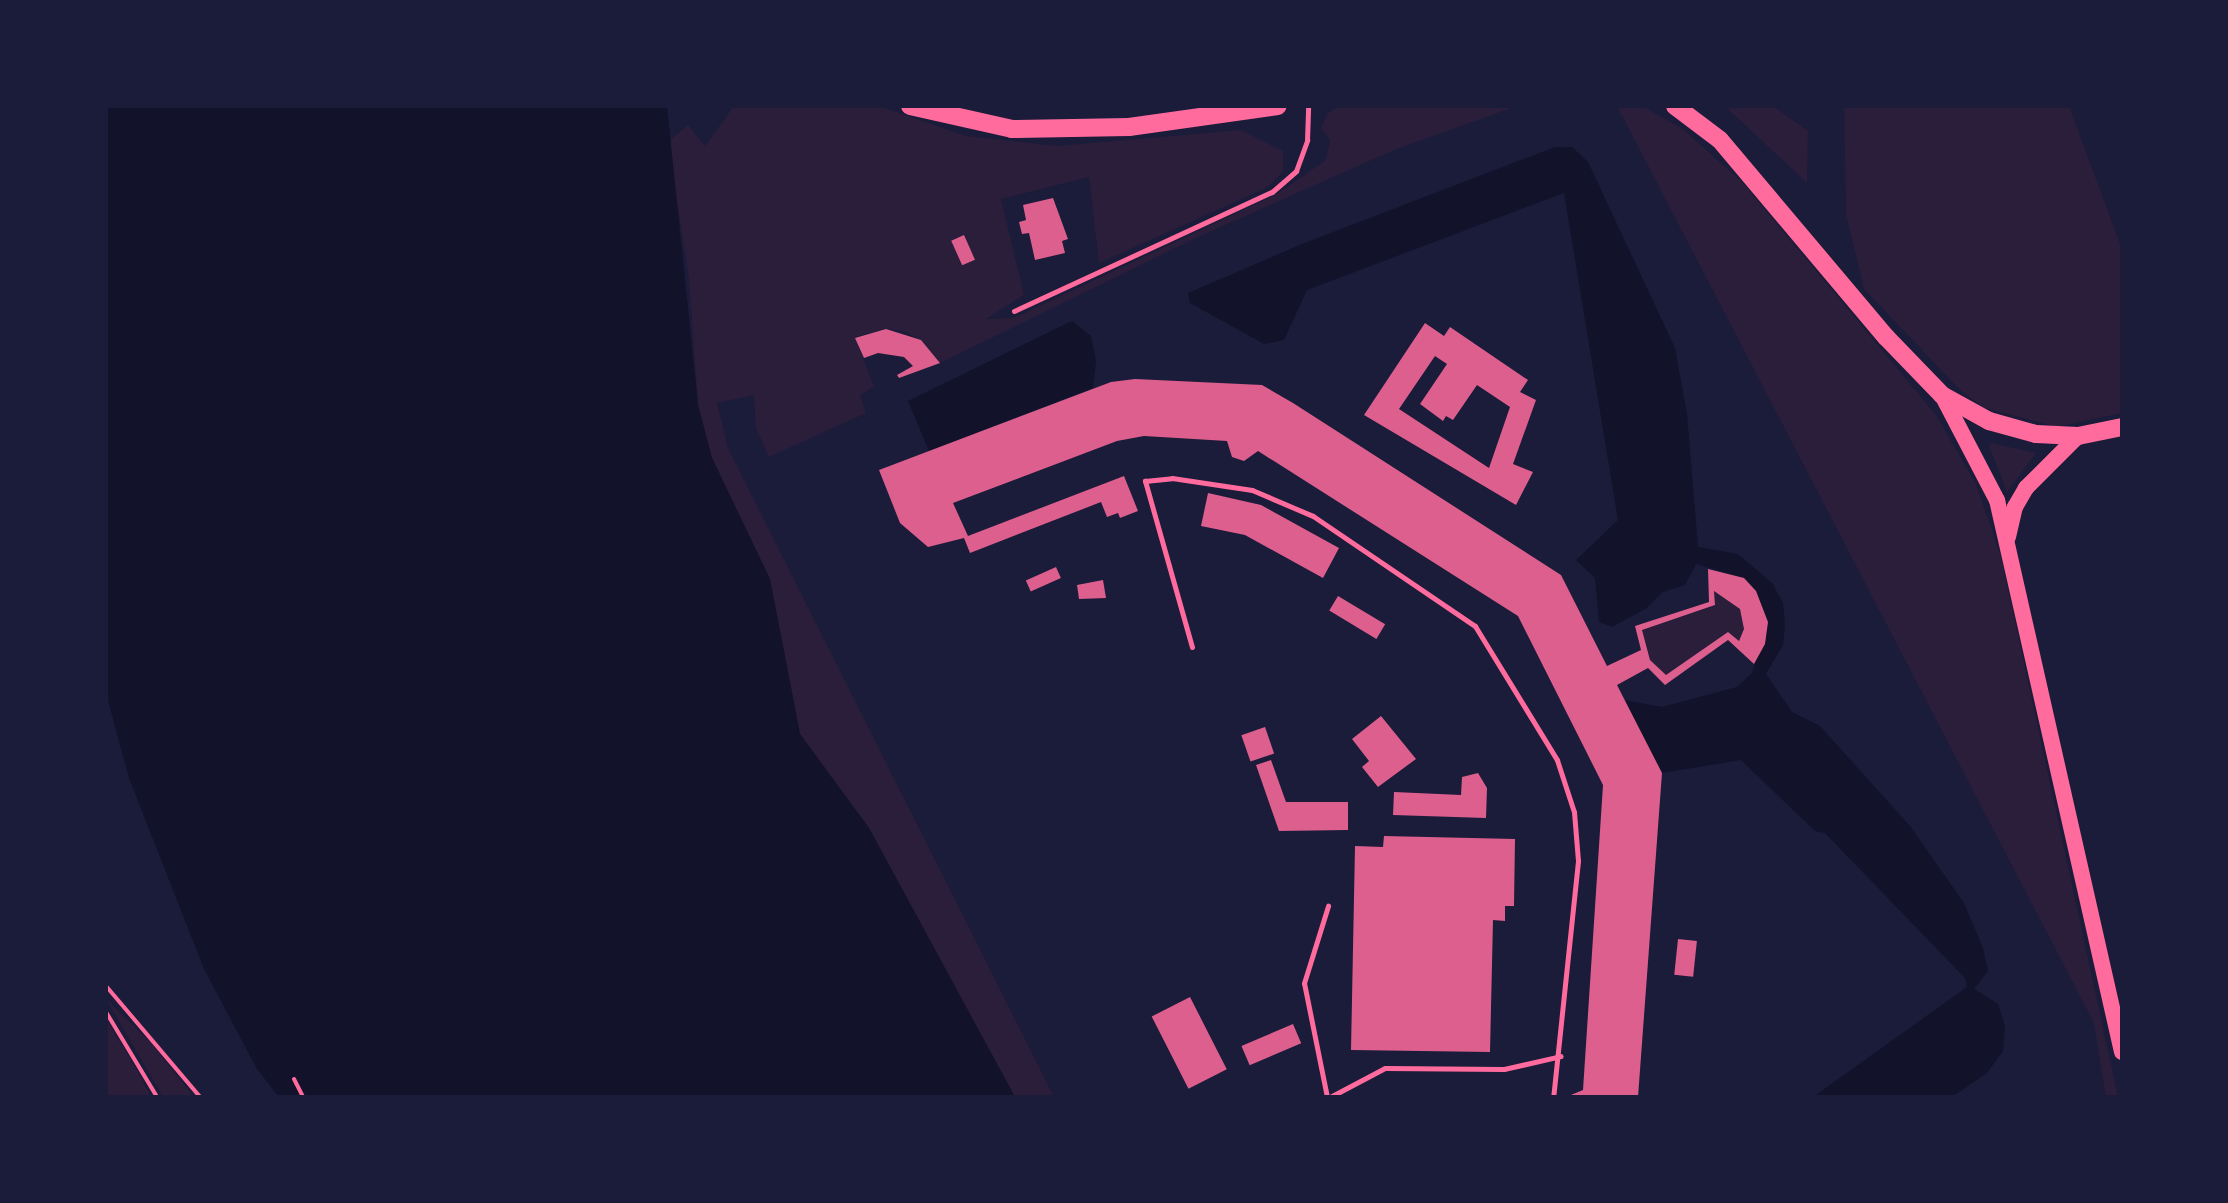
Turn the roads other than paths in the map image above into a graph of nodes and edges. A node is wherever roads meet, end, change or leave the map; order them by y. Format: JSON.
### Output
{"nodes":[{"id":1,"x":910,"y":106,"type":"edge"},
{"id":2,"x":1278,"y":106,"type":"edge"},
{"id":3,"x":1308,"y":106,"type":"edge"},
{"id":4,"x":1675,"y":106,"type":"edge"},
{"id":5,"x":1014,"y":311,"type":"dead end"},
{"id":6,"x":1942,"y":395,"type":"junction"},
{"id":7,"x":2122,"y":427,"type":"edge"},
{"id":8,"x":2078,"y":436,"type":"junction"},
{"id":9,"x":2007,"y":539,"type":"junction"},
{"id":10,"x":1192,"y":647,"type":"dead end"},
{"id":11,"x":1328,"y":906,"type":"dead end"},
{"id":12,"x":2122,"y":1052,"type":"edge"},
{"id":13,"x":1561,"y":1056,"type":"junction"},
{"id":14,"x":1329,"y":1097,"type":"edge"},
{"id":15,"x":1553,"y":1097,"type":"edge"}],
"edges":[{"from":1,"to":2,"type":"main road"},
{"from":3,"to":5,"type":"lane"},
{"from":4,"to":6,"type":"main road"},
{"from":6,"to":8,"type":"main road"},
{"from":6,"to":9,"type":"main road"},
{"from":7,"to":8,"type":"main road"},
{"from":8,"to":9,"type":"main road"},
{"from":9,"to":12,"type":"main road"},
{"from":10,"to":13,"type":"lane"},
{"from":11,"to":14,"type":"lane"},
{"from":13,"to":14,"type":"lane"},
{"from":13,"to":15,"type":"lane"}]}
